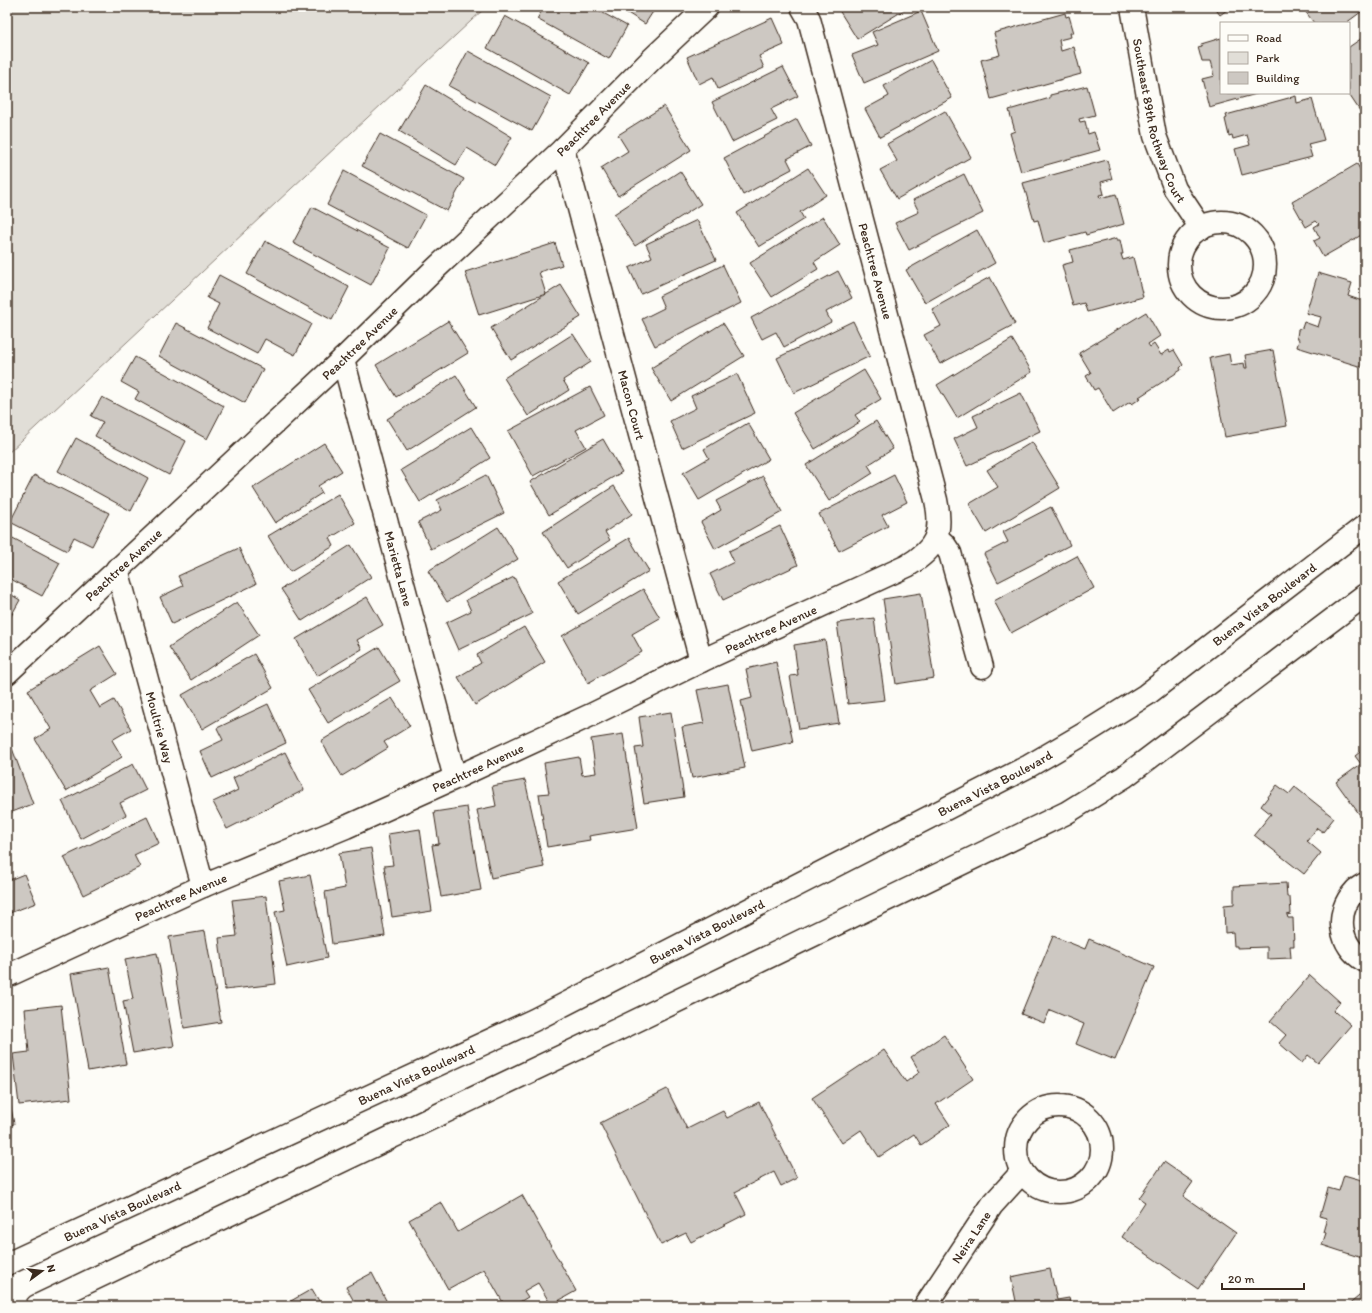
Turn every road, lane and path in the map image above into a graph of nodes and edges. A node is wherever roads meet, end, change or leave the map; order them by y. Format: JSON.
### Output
{"nodes":[{"id":1,"x":707,"y":7,"type":"edge"},
{"id":2,"x":802,"y":7,"type":"edge"},
{"id":3,"x":1132,"y":7,"type":"edge"},
{"id":4,"x":563,"y":149,"type":"junction"},
{"id":5,"x":1201,"y":228,"type":"dead end"},
{"id":6,"x":343,"y":359,"type":"junction"},
{"id":7,"x":1365,"y":526,"type":"edge"},
{"id":8,"x":936,"y":537,"type":"junction"},
{"id":9,"x":117,"y":569,"type":"junction"},
{"id":10,"x":1365,"y":595,"type":"edge"},
{"id":11,"x":701,"y":661,"type":"junction"},
{"id":12,"x":982,"y":667,"type":"dead end"},
{"id":13,"x":7,"y":673,"type":"edge"},
{"id":14,"x":455,"y":778,"type":"junction"},
{"id":15,"x":1365,"y":884,"type":"edge"},
{"id":16,"x":203,"y":886,"type":"junction"},
{"id":17,"x":1365,"y":961,"type":"edge"},
{"id":18,"x":7,"y":976,"type":"edge"},
{"id":19,"x":1022,"y":1172,"type":"dead end"},
{"id":20,"x":7,"y":1264,"type":"edge"},
{"id":21,"x":37,"y":1306,"type":"edge"},
{"id":22,"x":925,"y":1306,"type":"edge"}],
"edges":[{"from":1,"to":4,"type":"street","name":"Peachtree Avenue"},
{"from":2,"to":8,"type":"street","name":"Peachtree Avenue"},
{"from":3,"to":5,"type":"street","name":"Southeast 89th Rothway Court"},
{"from":4,"to":6,"type":"street","name":"Peachtree Avenue"},
{"from":4,"to":11,"type":"street","name":"Macon Court"},
{"from":6,"to":9,"type":"street","name":"Peachtree Avenue"},
{"from":6,"to":14,"type":"street","name":"Marietta Lane"},
{"from":7,"to":20,"type":"street","name":"Buena Vista Boulevard"},
{"from":8,"to":11,"type":"street","name":"Peachtree Avenue"},
{"from":8,"to":12,"type":"street"},
{"from":9,"to":13,"type":"street","name":"Peachtree Avenue"},
{"from":9,"to":16,"type":"street","name":"Moultrie Way"},
{"from":10,"to":21,"type":"street"},
{"from":11,"to":14,"type":"street","name":"Peachtree Avenue"},
{"from":14,"to":16,"type":"street","name":"Peachtree Avenue"},
{"from":15,"to":17,"type":"street"},
{"from":16,"to":18,"type":"street","name":"Peachtree Avenue"},
{"from":19,"to":22,"type":"street","name":"Neira Lane"}]}
